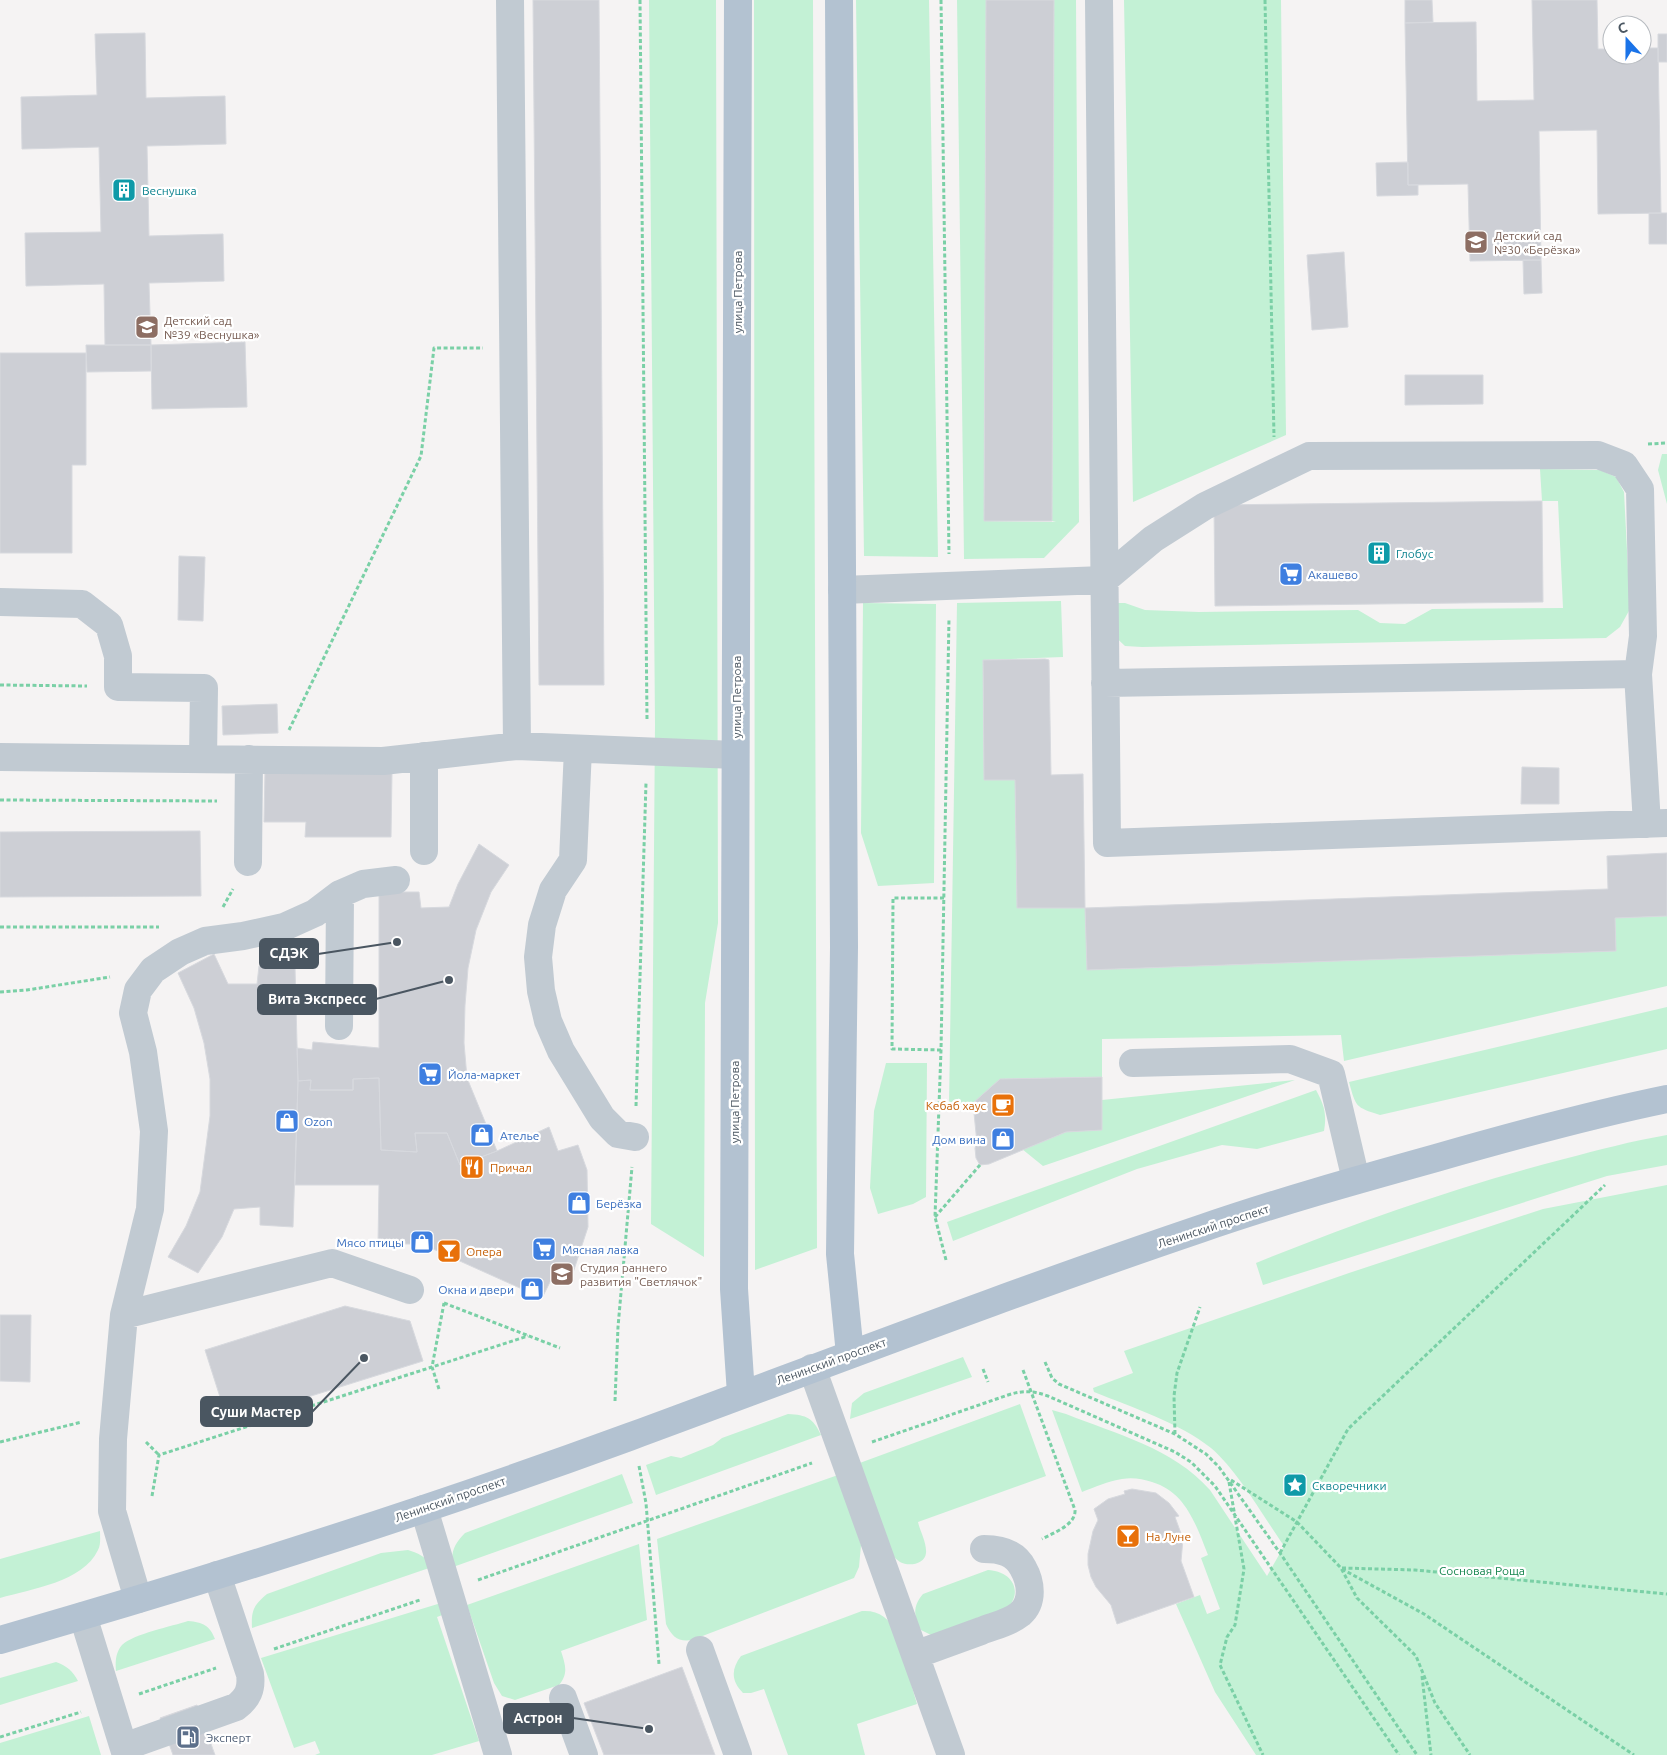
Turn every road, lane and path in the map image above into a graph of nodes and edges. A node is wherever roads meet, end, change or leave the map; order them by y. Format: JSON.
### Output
{"nodes":[{"id":1,"x":510,"y":0,"type":"edge"},
{"id":2,"x":640,"y":0,"type":"edge"},
{"id":3,"x":738,"y":0,"type":"edge"},
{"id":4,"x":839,"y":0,"type":"edge"},
{"id":5,"x":1099,"y":0,"type":"edge"},
{"id":6,"x":1266,"y":0,"type":"edge"},
{"id":7,"x":513,"y":348,"type":"junction"},
{"id":8,"x":1275,"y":472,"type":"junction"},
{"id":9,"x":1104,"y":580,"type":"junction"},
{"id":10,"x":842,"y":590,"type":"junction"},
{"id":11,"x":0,"y":602,"type":"edge"},
{"id":12,"x":1638,"y":674,"type":"junction"},
{"id":13,"x":1105,"y":683,"type":"junction"},
{"id":14,"x":0,"y":685,"type":"edge"},
{"id":15,"x":118,"y":687,"type":"junction"},
{"id":16,"x":517,"y":746,"type":"junction"},
{"id":17,"x":578,"y":749,"type":"junction"},
{"id":18,"x":647,"y":752,"type":"junction"},
{"id":19,"x":735,"y":755,"type":"junction"},
{"id":20,"x":424,"y":756,"type":"junction"},
{"id":21,"x":0,"y":757,"type":"edge"},
{"id":22,"x":203,"y":759,"type":"junction"},
{"id":23,"x":262,"y":759,"type":"junction"},
{"id":24,"x":0,"y":800,"type":"edge"},
{"id":25,"x":248,"y":801,"type":"junction"},
{"id":26,"x":1657,"y":823,"type":"edge"},
{"id":27,"x":424,"y":850,"type":"dead end"},
{"id":28,"x":248,"y":862,"type":"joint"},
{"id":29,"x":396,"y":880,"type":"dead end"},
{"id":30,"x":340,"y":894,"type":"junction"},
{"id":31,"x":944,"y":898,"type":"dead end"},
{"id":32,"x":0,"y":927,"type":"edge"},
{"id":33,"x":164,"y":927,"type":"dead end"},
{"id":34,"x":205,"y":941,"type":"junction"},
{"id":35,"x":153,"y":970,"type":"junction"},
{"id":36,"x":0,"y":992,"type":"edge"},
{"id":37,"x":339,"y":1026,"type":"dead end"},
{"id":38,"x":941,"y":1050,"type":"dead end"},
{"id":39,"x":1133,"y":1063,"type":"dead end"},
{"id":40,"x":1667,"y":1099,"type":"edge"},
{"id":41,"x":635,"y":1137,"type":"junction"},
{"id":42,"x":980,"y":1165,"type":"dead end"},
{"id":43,"x":1356,"y":1180,"type":"junction"},
{"id":44,"x":1604,"y":1186,"type":"dead end"},
{"id":45,"x":946,"y":1260,"type":"dead end"},
{"id":46,"x":410,"y":1290,"type":"dead end"},
{"id":47,"x":1200,"y":1307,"type":"dead end"},
{"id":48,"x":124,"y":1314,"type":"junction"},
{"id":49,"x":529,"y":1336,"type":"junction"},
{"id":50,"x":560,"y":1348,"type":"dead end"},
{"id":51,"x":850,"y":1354,"type":"junction"},
{"id":52,"x":1045,"y":1362,"type":"dead end"},
{"id":53,"x":432,"y":1367,"type":"junction"},
{"id":54,"x":812,"y":1368,"type":"junction"},
{"id":55,"x":983,"y":1369,"type":"dead end"},
{"id":56,"x":1023,"y":1370,"type":"dead end"},
{"id":57,"x":988,"y":1382,"type":"dead end"},
{"id":58,"x":439,"y":1389,"type":"dead end"},
{"id":59,"x":1031,"y":1392,"type":"junction"},
{"id":60,"x":741,"y":1394,"type":"junction"},
{"id":61,"x":615,"y":1401,"type":"dead end"},
{"id":62,"x":115,"y":1414,"type":"junction"},
{"id":63,"x":1175,"y":1434,"type":"junction"},
{"id":64,"x":0,"y":1442,"type":"edge"},
{"id":65,"x":842,"y":1452,"type":"junction"},
{"id":66,"x":638,"y":1465,"type":"dead end"},
{"id":67,"x":1228,"y":1479,"type":"junction"},
{"id":68,"x":152,"y":1496,"type":"dead end"},
{"id":69,"x":424,"y":1509,"type":"junction"},
{"id":70,"x":1234,"y":1515,"type":"junction"},
{"id":71,"x":647,"y":1522,"type":"junction"},
{"id":72,"x":1297,"y":1522,"type":"junction"},
{"id":73,"x":984,"y":1549,"type":"dead end"},
{"id":74,"x":1280,"y":1553,"type":"junction"},
{"id":75,"x":1014,"y":1556,"type":"junction"},
{"id":76,"x":1342,"y":1568,"type":"junction"},
{"id":77,"x":217,"y":1575,"type":"junction"},
{"id":78,"x":448,"y":1591,"type":"junction"},
{"id":79,"x":1667,"y":1594,"type":"edge"},
{"id":80,"x":138,"y":1600,"type":"junction"},
{"id":81,"x":83,"y":1616,"type":"junction"},
{"id":82,"x":0,"y":1640,"type":"edge"},
{"id":83,"x":700,"y":1650,"type":"dead end"},
{"id":84,"x":915,"y":1655,"type":"junction"},
{"id":85,"x":244,"y":1658,"type":"junction"},
{"id":86,"x":659,"y":1664,"type":"dead end"},
{"id":87,"x":1422,"y":1670,"type":"junction"},
{"id":88,"x":563,"y":1698,"type":"dead end"},
{"id":89,"x":110,"y":1703,"type":"junction"},
{"id":90,"x":0,"y":1737,"type":"edge"},
{"id":91,"x":125,"y":1751,"type":"edge"},
{"id":92,"x":498,"y":1755,"type":"edge"},
{"id":93,"x":584,"y":1755,"type":"edge"},
{"id":94,"x":738,"y":1755,"type":"edge"},
{"id":95,"x":951,"y":1755,"type":"edge"},
{"id":96,"x":1263,"y":1755,"type":"edge"},
{"id":97,"x":1399,"y":1755,"type":"edge"},
{"id":98,"x":1417,"y":1755,"type":"edge"},
{"id":99,"x":1431,"y":1755,"type":"edge"},
{"id":100,"x":1470,"y":1755,"type":"edge"},
{"id":101,"x":1634,"y":1755,"type":"edge"}],
"edges":[{"from":1,"to":7,"type":"lane"},
{"from":2,"to":18,"type":"path"},
{"from":3,"to":19,"type":"main road","name":"улица Петрова"},
{"from":4,"to":10,"type":"main road"},
{"from":5,"to":9,"type":"lane"},
{"from":6,"to":8,"type":"path"},
{"from":7,"to":16,"type":"lane"},
{"from":7,"to":23,"type":"path"},
{"from":8,"to":9,"type":"lane"},
{"from":8,"to":12,"type":"lane"},
{"from":9,"to":10,"type":"lane"},
{"from":9,"to":13,"type":"lane"},
{"from":10,"to":51,"type":"main road"},
{"from":11,"to":15,"type":"lane"},
{"from":12,"to":13,"type":"lane"},
{"from":12,"to":26,"type":"lane"},
{"from":13,"to":26,"type":"lane"},
{"from":14,"to":15,"type":"path"},
{"from":15,"to":22,"type":"lane"},
{"from":16,"to":17,"type":"lane"},
{"from":16,"to":20,"type":"lane"},
{"from":17,"to":18,"type":"lane"},
{"from":17,"to":41,"type":"lane"},
{"from":18,"to":19,"type":"lane"},
{"from":18,"to":41,"type":"path"},
{"from":19,"to":60,"type":"main road","name":"улица Петрова"},
{"from":20,"to":23,"type":"lane"},
{"from":20,"to":27,"type":"lane"},
{"from":21,"to":22,"type":"lane"},
{"from":22,"to":23,"type":"lane"},
{"from":23,"to":25,"type":"lane"},
{"from":24,"to":25,"type":"path"},
{"from":25,"to":28,"type":"lane"},
{"from":28,"to":34,"type":"path"},
{"from":29,"to":30,"type":"lane"},
{"from":30,"to":34,"type":"lane"},
{"from":30,"to":37,"type":"lane"},
{"from":31,"to":38,"type":"path"},
{"from":32,"to":33,"type":"path"},
{"from":34,"to":35,"type":"lane"},
{"from":35,"to":36,"type":"path"},
{"from":35,"to":48,"type":"lane"},
{"from":39,"to":43,"type":"lane"},
{"from":40,"to":43,"type":"main road","name":"Ленинский проспект"},
{"from":41,"to":61,"type":"path"},
{"from":42,"to":45,"type":"path"},
{"from":43,"to":51,"type":"main road","name":"Ленинский проспект"},
{"from":44,"to":72,"type":"path"},
{"from":46,"to":48,"type":"lane"},
{"from":47,"to":63,"type":"path"},
{"from":48,"to":62,"type":"lane"},
{"from":49,"to":50,"type":"path"},
{"from":49,"to":53,"type":"path"},
{"from":49,"to":53,"type":"path"},
{"from":51,"to":54,"type":"main road","name":"Ленинский проспект"},
{"from":52,"to":63,"type":"path"},
{"from":53,"to":58,"type":"path"},
{"from":53,"to":68,"type":"path"},
{"from":54,"to":60,"type":"main road","name":"Ленинский проспект"},
{"from":54,"to":65,"type":"lane"},
{"from":55,"to":57,"type":"path"},
{"from":56,"to":59,"type":"path"},
{"from":59,"to":65,"type":"path"},
{"from":59,"to":70,"type":"path"},
{"from":59,"to":75,"type":"path"},
{"from":60,"to":69,"type":"main road","name":"Ленинский проспект"},
{"from":62,"to":64,"type":"path"},
{"from":62,"to":80,"type":"lane"},
{"from":63,"to":67,"type":"path"},
{"from":65,"to":71,"type":"path"},
{"from":65,"to":84,"type":"lane"},
{"from":66,"to":71,"type":"path"},
{"from":67,"to":70,"type":"path"},
{"from":67,"to":72,"type":"path"},
{"from":67,"to":74,"type":"path"},
{"from":69,"to":77,"type":"main road","name":"Ленинский проспект"},
{"from":69,"to":78,"type":"lane"},
{"from":70,"to":96,"type":"path"},
{"from":70,"to":97,"type":"path"},
{"from":71,"to":78,"type":"path"},
{"from":71,"to":86,"type":"path"},
{"from":72,"to":74,"type":"path"},
{"from":72,"to":76,"type":"path"},
{"from":73,"to":75,"type":"lane"},
{"from":74,"to":98,"type":"path"},
{"from":75,"to":84,"type":"lane"},
{"from":76,"to":79,"type":"path"},
{"from":76,"to":87,"type":"path"},
{"from":76,"to":101,"type":"path"},
{"from":77,"to":80,"type":"main road","name":"Ленинский проспект"},
{"from":77,"to":85,"type":"lane"},
{"from":78,"to":85,"type":"path"},
{"from":78,"to":92,"type":"lane"},
{"from":80,"to":81,"type":"main road","name":"Ленинский проспект"},
{"from":81,"to":82,"type":"main road","name":"Ленинский проспект"},
{"from":81,"to":89,"type":"lane"},
{"from":83,"to":94,"type":"lane"},
{"from":84,"to":95,"type":"lane"},
{"from":85,"to":89,"type":"path"},
{"from":85,"to":91,"type":"lane"},
{"from":87,"to":99,"type":"path"},
{"from":87,"to":100,"type":"path"},
{"from":88,"to":93,"type":"lane"},
{"from":89,"to":90,"type":"path"},
{"from":89,"to":91,"type":"lane"}]}
